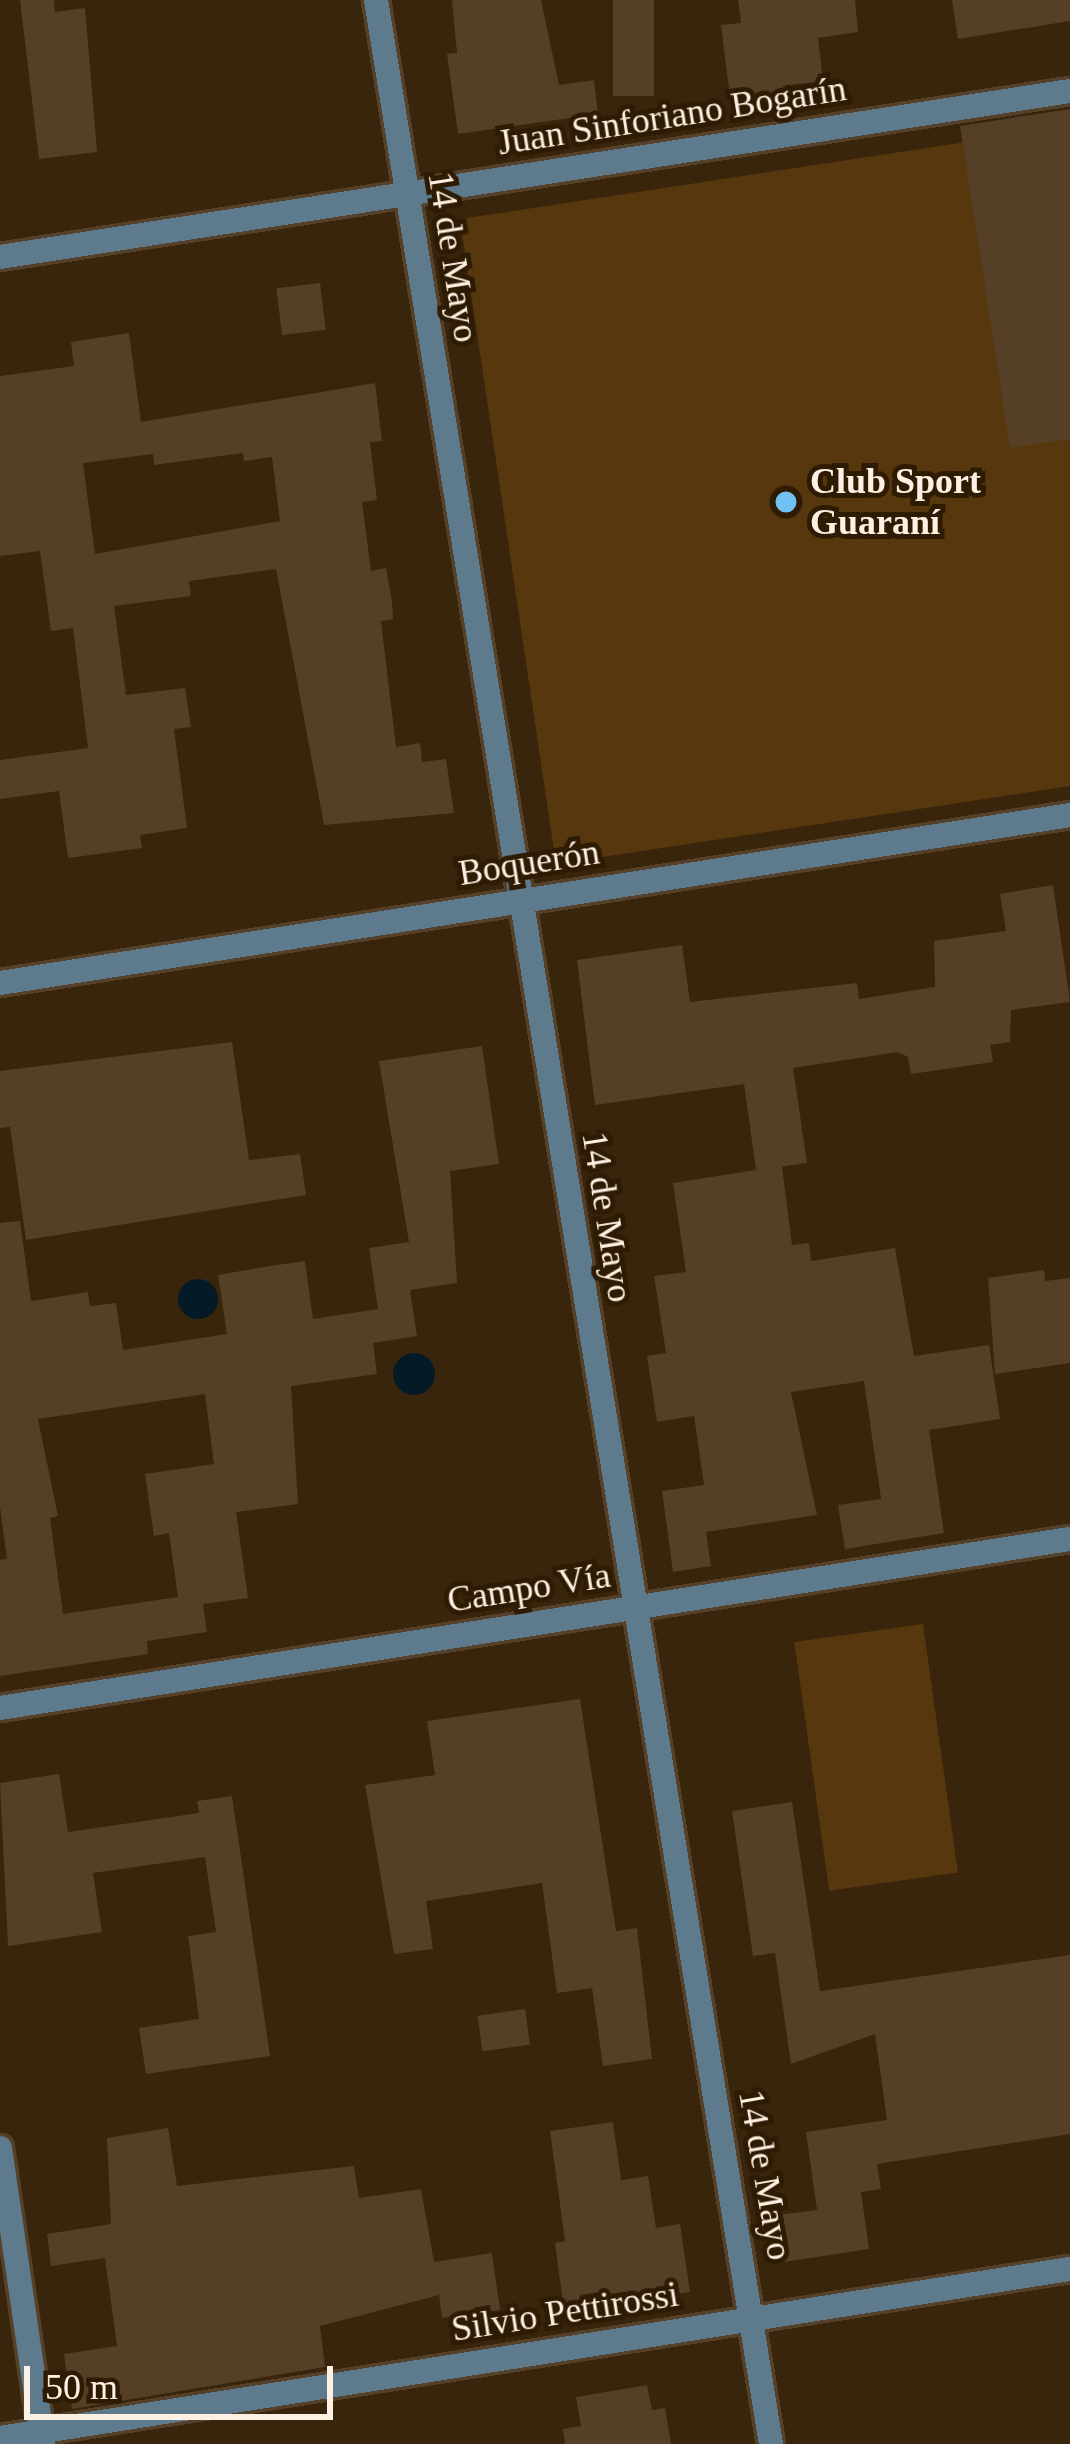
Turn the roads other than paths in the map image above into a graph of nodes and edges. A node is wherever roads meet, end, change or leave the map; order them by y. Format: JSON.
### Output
{"nodes":[{"id":1,"x":376,"y":0,"type":"edge"},
{"id":2,"x":1070,"y":91,"type":"edge"},
{"id":3,"x":406,"y":194,"type":"junction"},
{"id":4,"x":0,"y":257,"type":"edge"},
{"id":5,"x":1070,"y":815,"type":"edge"},
{"id":6,"x":521,"y":901,"type":"junction"},
{"id":7,"x":0,"y":982,"type":"edge"},
{"id":8,"x":1070,"y":1539,"type":"edge"},
{"id":9,"x":632,"y":1608,"type":"junction"},
{"id":10,"x":0,"y":1708,"type":"edge"},
{"id":11,"x":0,"y":2148,"type":"edge"},
{"id":12,"x":1070,"y":2269,"type":"edge"},
{"id":13,"x":752,"y":2319,"type":"junction"},
{"id":14,"x":0,"y":2438,"type":"edge"},
{"id":15,"x":42,"y":2438,"type":"edge"},
{"id":16,"x":771,"y":2444,"type":"edge"}],
"edges":[{"from":1,"to":3,"type":"street","name":"14 de Mayo"},
{"from":2,"to":3,"type":"street","name":"Juan Sinforiano Bogarín"},
{"from":3,"to":4,"type":"street","name":"Juan Sinforiano Bogarín"},
{"from":3,"to":6,"type":"street","name":"14 de Mayo"},
{"from":5,"to":6,"type":"street","name":"Boquerón"},
{"from":6,"to":7,"type":"street","name":"Boquerón"},
{"from":6,"to":9,"type":"street","name":"14 de Mayo"},
{"from":8,"to":9,"type":"street","name":"Campo Vía"},
{"from":9,"to":10,"type":"street","name":"Campo Vía"},
{"from":9,"to":13,"type":"street","name":"14 de Mayo"},
{"from":11,"to":15,"type":"street"},
{"from":12,"to":13,"type":"street","name":"Silvio Pettirossi"},
{"from":13,"to":15,"type":"street","name":"Silvio Pettirossi"},
{"from":13,"to":16,"type":"street","name":"14 de Mayo"},
{"from":14,"to":15,"type":"street","name":"Silvio Pettirossi"}]}
